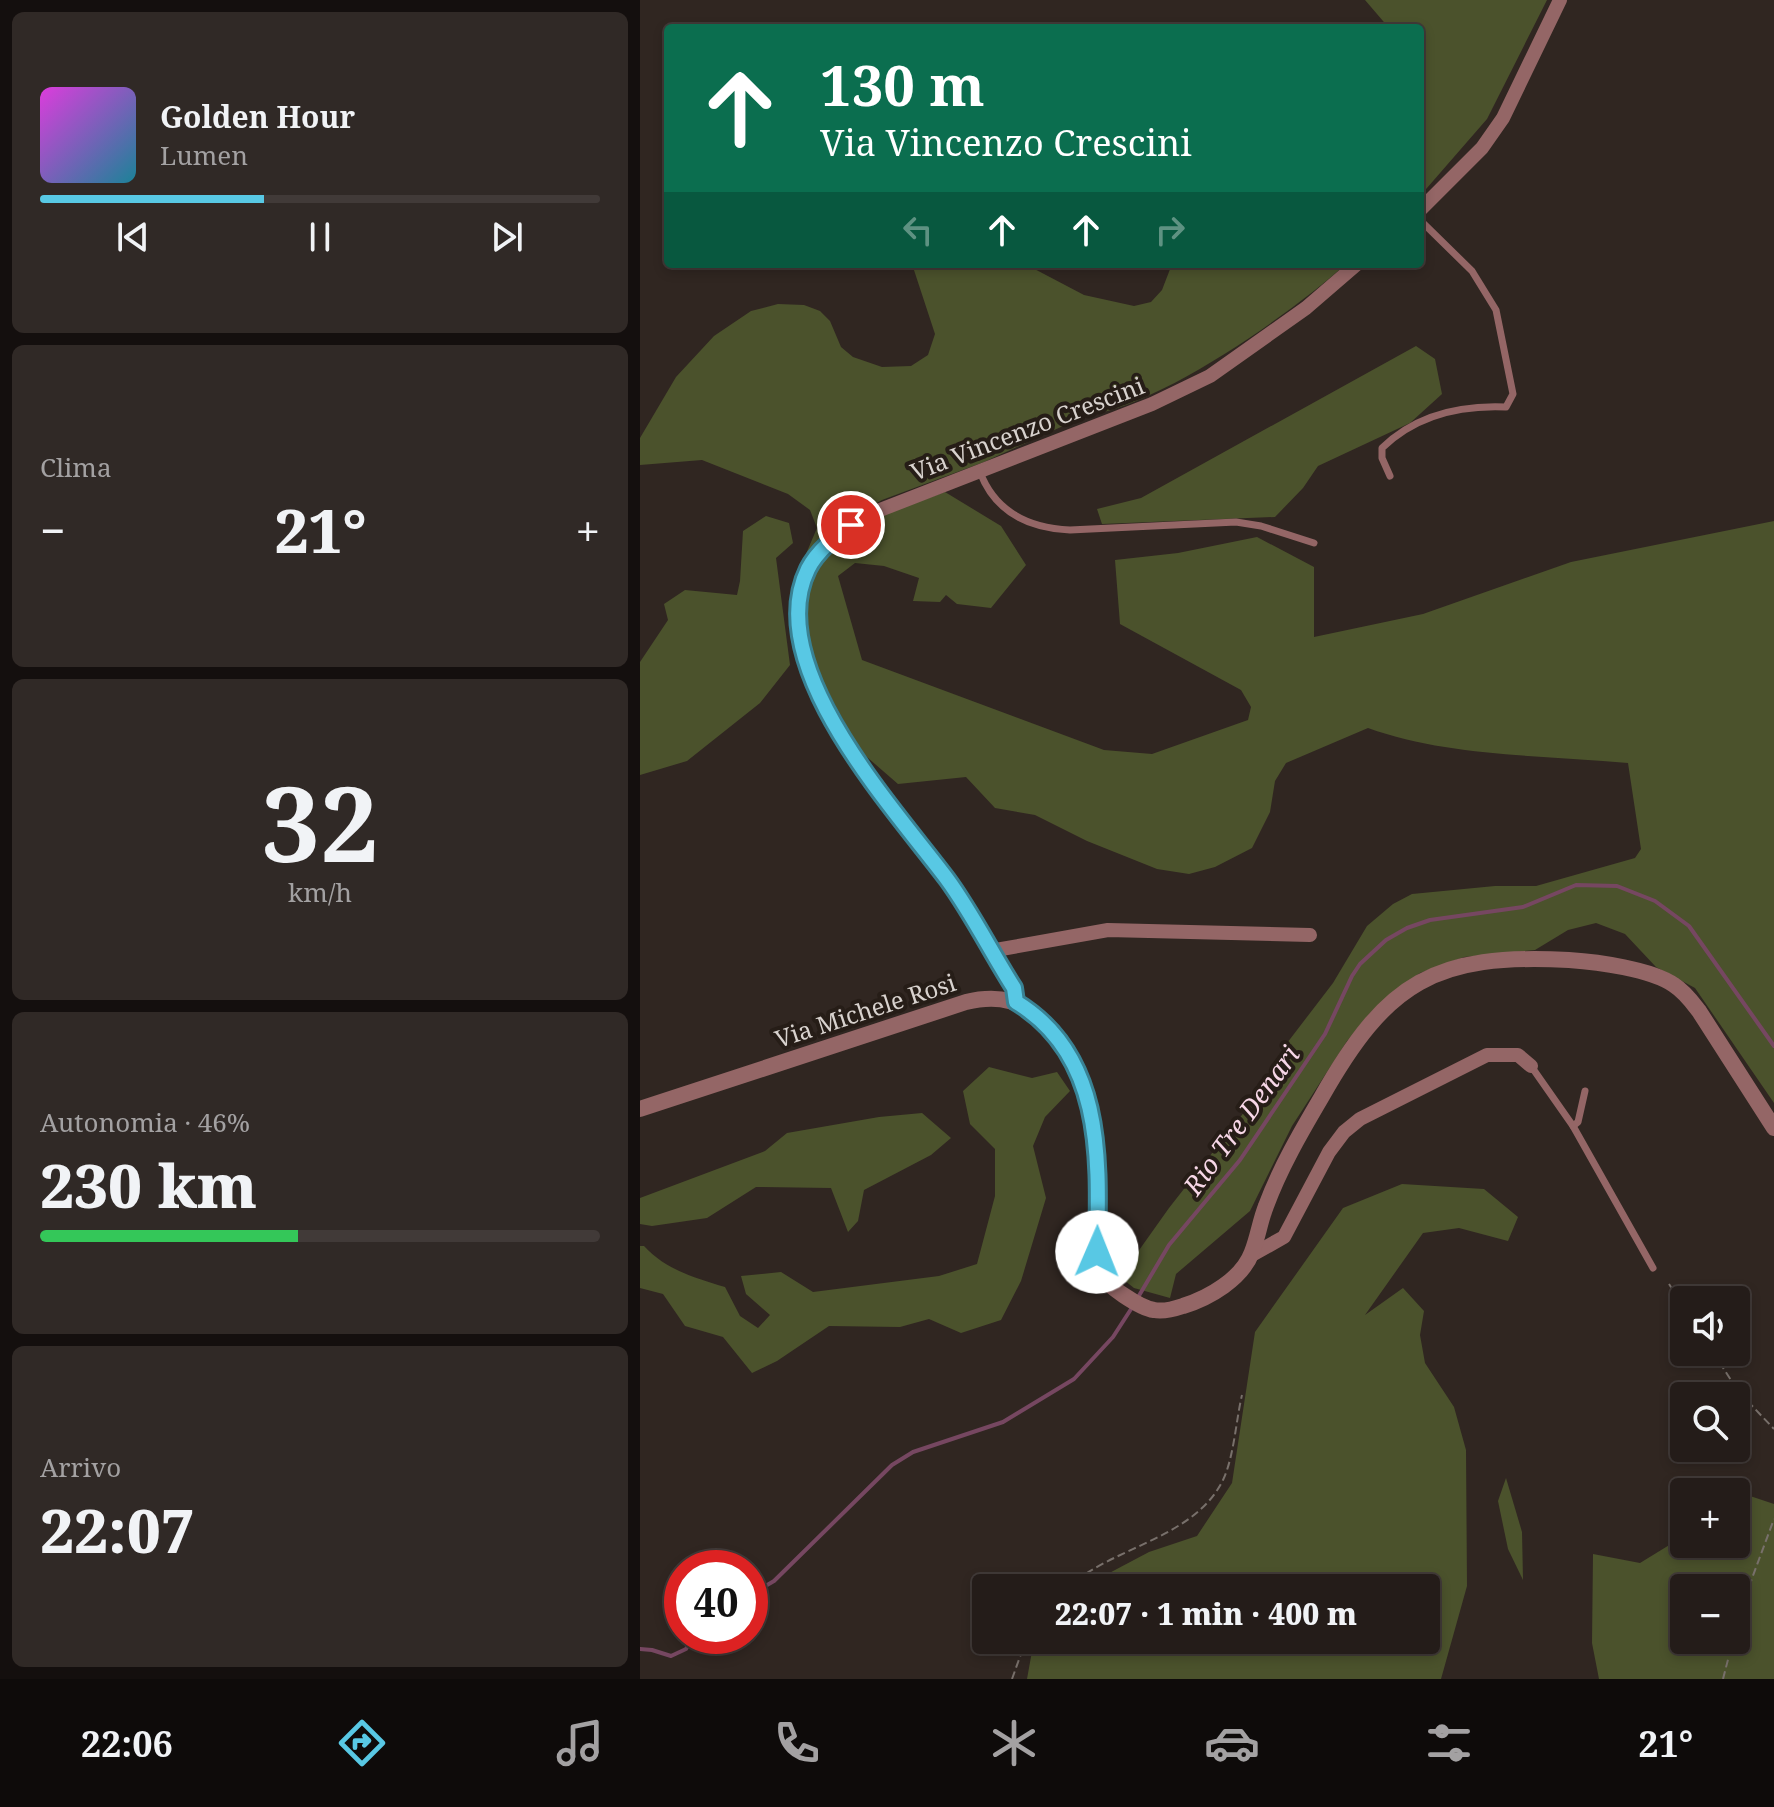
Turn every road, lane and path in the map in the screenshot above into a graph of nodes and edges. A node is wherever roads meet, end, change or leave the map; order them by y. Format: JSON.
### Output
{"nodes":[{"id":1,"x":1560,"y":0,"type":"edge"},
{"id":2,"x":1424,"y":206,"type":"edge"},
{"id":3,"x":1424,"y":224,"type":"edge"},
{"id":4,"x":1352,"y":268,"type":"edge"},
{"id":5,"x":979,"y":470,"type":"junction"},
{"id":6,"x":1390,"y":476,"type":"dead end"},
{"id":7,"x":1314,"y":543,"type":"dead end"},
{"id":8,"x":1310,"y":935,"type":"dead end"},
{"id":9,"x":990,"y":951,"type":"junction"},
{"id":10,"x":1016,"y":1002,"type":"junction"},
{"id":11,"x":1531,"y":1066,"type":"joint"},
{"id":12,"x":1585,"y":1091,"type":"dead end"},
{"id":13,"x":640,"y":1109,"type":"edge"},
{"id":14,"x":1573,"y":1126,"type":"junction"},
{"id":15,"x":1774,"y":1128,"type":"edge"},
{"id":16,"x":1252,"y":1255,"type":"junction"},
{"id":17,"x":1653,"y":1268,"type":"dead end"},
{"id":18,"x":1722,"y":1366,"type":"edge"},
{"id":19,"x":1242,"y":1395,"type":"dead end"},
{"id":20,"x":1774,"y":1429,"type":"edge"},
{"id":21,"x":1774,"y":1519,"type":"edge"},
{"id":22,"x":1085,"y":1574,"type":"edge"},
{"id":23,"x":1750,"y":1584,"type":"edge"},
{"id":24,"x":1021,"y":1654,"type":"edge"},
{"id":25,"x":1729,"y":1654,"type":"edge"},
{"id":26,"x":1012,"y":1679,"type":"edge"},
{"id":27,"x":1723,"y":1679,"type":"edge"}],
"edges":[{"from":1,"to":2,"type":"street"},
{"from":3,"to":6,"type":"lane"},
{"from":4,"to":5,"type":"street","name":"Via Vincenzo Crescini"},
{"from":5,"to":7,"type":"lane"},
{"from":5,"to":9,"type":"street","name":"Via Vincenzo Crescini"},
{"from":8,"to":9,"type":"street"},
{"from":9,"to":10,"type":"street","name":"Via Vincenzo Crescini"},
{"from":10,"to":13,"type":"street","name":"Via Michele Rosi"},
{"from":10,"to":16,"type":"street"},
{"from":11,"to":14,"type":"lane"},
{"from":11,"to":16,"type":"street"},
{"from":12,"to":14,"type":"lane"},
{"from":14,"to":17,"type":"lane"},
{"from":15,"to":16,"type":"street"},
{"from":18,"to":20,"type":"path"},
{"from":19,"to":22,"type":"path"},
{"from":21,"to":23,"type":"path"},
{"from":24,"to":26,"type":"path"},
{"from":25,"to":27,"type":"path"}]}
